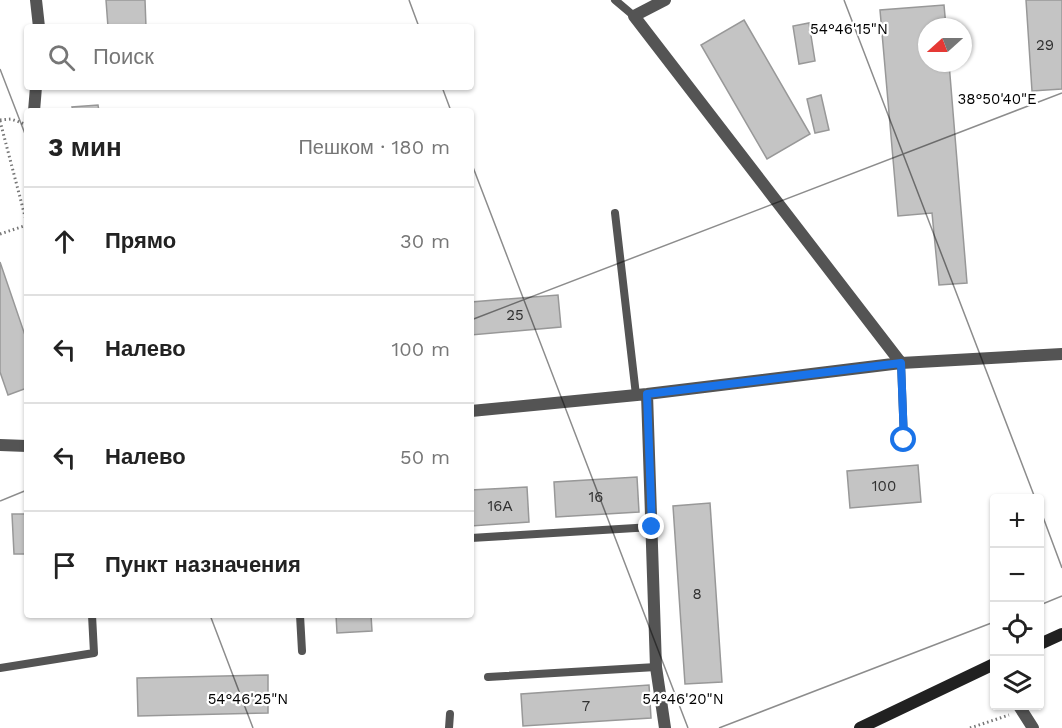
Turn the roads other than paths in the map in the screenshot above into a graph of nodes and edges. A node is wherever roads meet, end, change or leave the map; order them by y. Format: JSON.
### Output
{"nodes":[{"id":1,"x":36,"y":0,"type":"edge"},
{"id":2,"x":615,"y":0,"type":"edge"},
{"id":3,"x":665,"y":0,"type":"edge"},
{"id":4,"x":634,"y":16,"type":"junction"},
{"id":5,"x":39,"y":24,"type":"edge"},
{"id":6,"x":36,"y":90,"type":"edge"},
{"id":7,"x":34,"y":108,"type":"edge"},
{"id":8,"x":615,"y":213,"type":"dead end"},
{"id":9,"x":1062,"y":354,"type":"edge"},
{"id":10,"x":901,"y":363,"type":"junction"},
{"id":11,"x":641,"y":395,"type":"junction"},
{"id":12,"x":474,"y":411,"type":"edge"},
{"id":13,"x":904,"y":440,"type":"dead end"},
{"id":14,"x":0,"y":445,"type":"edge"},
{"id":15,"x":24,"y":446,"type":"edge"},
{"id":16,"x":652,"y":527,"type":"junction"},
{"id":17,"x":474,"y":538,"type":"edge"},
{"id":18,"x":92,"y":618,"type":"edge"},
{"id":19,"x":300,"y":618,"type":"edge"},
{"id":20,"x":1062,"y":634,"type":"edge"},
{"id":21,"x":1044,"y":642,"type":"edge"},
{"id":22,"x":302,"y":651,"type":"dead end"},
{"id":23,"x":656,"y":667,"type":"junction"},
{"id":24,"x":0,"y":668,"type":"edge"},
{"id":25,"x":990,"y":668,"type":"edge"},
{"id":26,"x":488,"y":677,"type":"dead end"},
{"id":27,"x":1021,"y":710,"type":"edge"},
{"id":28,"x":450,"y":714,"type":"dead end"},
{"id":29,"x":449,"y":728,"type":"edge"},
{"id":30,"x":665,"y":728,"type":"edge"},
{"id":31,"x":860,"y":728,"type":"edge"},
{"id":32,"x":1033,"y":728,"type":"edge"}],
"edges":[{"from":1,"to":5,"type":"street"},
{"from":2,"to":4,"type":"lane"},
{"from":3,"to":4,"type":"street"},
{"from":4,"to":10,"type":"street"},
{"from":6,"to":7,"type":"street"},
{"from":8,"to":11,"type":"lane"},
{"from":9,"to":10,"type":"street"},
{"from":10,"to":11,"type":"street"},
{"from":10,"to":13,"type":"lane"},
{"from":11,"to":12,"type":"street"},
{"from":11,"to":16,"type":"street"},
{"from":14,"to":15,"type":"street"},
{"from":16,"to":17,"type":"lane"},
{"from":16,"to":23,"type":"street"},
{"from":18,"to":24,"type":"lane"},
{"from":19,"to":22,"type":"lane"},
{"from":20,"to":21,"type":"street"},
{"from":23,"to":26,"type":"lane"},
{"from":23,"to":30,"type":"street"},
{"from":25,"to":31,"type":"street"},
{"from":27,"to":32,"type":"street"},
{"from":28,"to":29,"type":"lane"}]}
